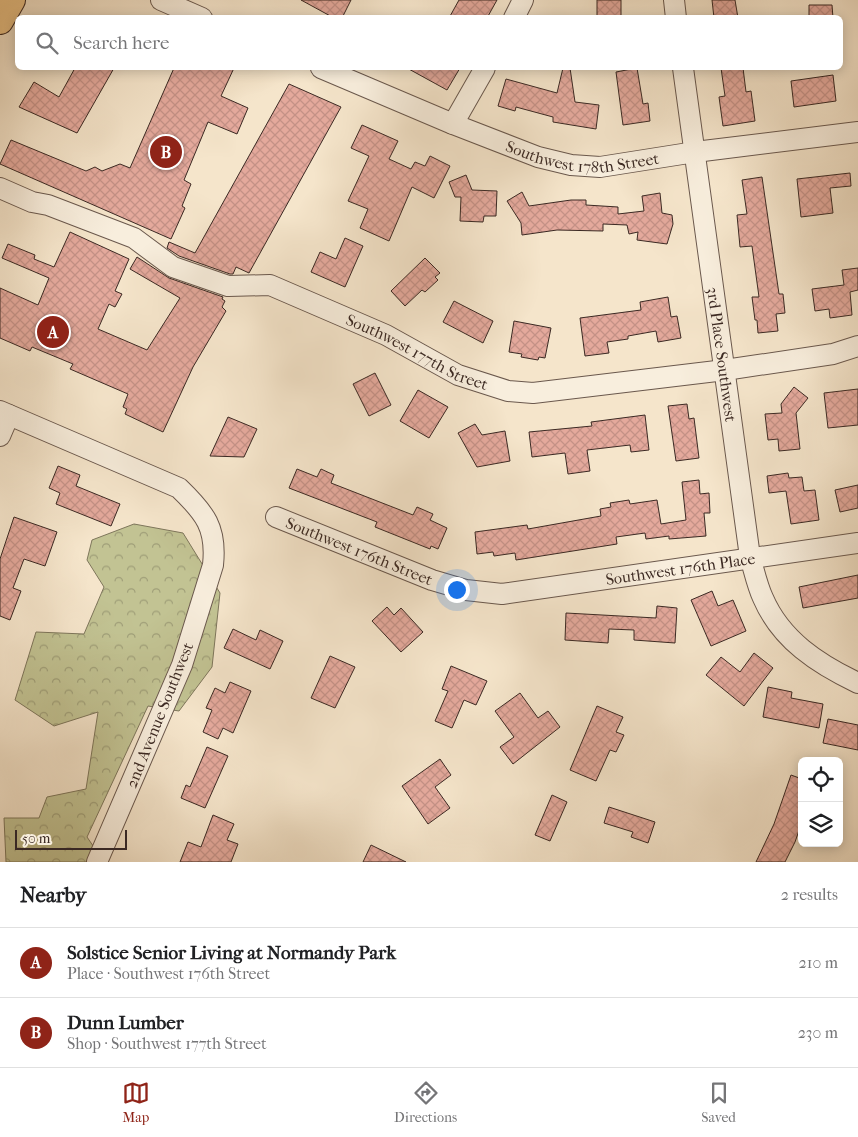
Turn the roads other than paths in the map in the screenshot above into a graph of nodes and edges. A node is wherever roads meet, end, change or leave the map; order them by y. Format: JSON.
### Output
{"nodes":[{"id":1,"x":12,"y":0,"type":"edge"},
{"id":2,"x":161,"y":0,"type":"edge"},
{"id":3,"x":523,"y":0,"type":"edge"},
{"id":4,"x":674,"y":0,"type":"edge"},
{"id":5,"x":195,"y":15,"type":"edge"},
{"id":6,"x":516,"y":15,"type":"edge"},
{"id":7,"x":676,"y":15,"type":"edge"},
{"id":8,"x":0,"y":21,"type":"edge"},
{"id":9,"x":326,"y":70,"type":"edge"},
{"id":10,"x":484,"y":70,"type":"edge"},
{"id":11,"x":683,"y":70,"type":"edge"},
{"id":12,"x":453,"y":124,"type":"junction"},
{"id":13,"x":858,"y":132,"type":"edge"},
{"id":14,"x":695,"y":152,"type":"junction"},
{"id":15,"x":0,"y":188,"type":"edge"},
{"id":16,"x":858,"y":346,"type":"edge"},
{"id":17,"x":725,"y":370,"type":"junction"},
{"id":18,"x":4,"y":413,"type":"edge"},
{"id":19,"x":0,"y":436,"type":"edge"},
{"id":20,"x":276,"y":517,"type":"dead end"},
{"id":21,"x":858,"y":543,"type":"edge"},
{"id":22,"x":750,"y":557,"type":"junction"},
{"id":23,"x":502,"y":594,"type":"joint"},
{"id":24,"x":858,"y":683,"type":"edge"},
{"id":25,"x":97,"y":862,"type":"edge"}],
"edges":[{"from":1,"to":8,"type":"main road"},
{"from":2,"to":5,"type":"street"},
{"from":3,"to":6,"type":"street"},
{"from":4,"to":7,"type":"street"},
{"from":9,"to":12,"type":"street","name":"Southwest 178th Street"},
{"from":10,"to":12,"type":"street"},
{"from":11,"to":14,"type":"street","name":"3rd Place Southwest"},
{"from":12,"to":14,"type":"street","name":"Southwest 178th Street"},
{"from":13,"to":14,"type":"street","name":"Southwest 178th Street"},
{"from":14,"to":17,"type":"street","name":"3rd Place Southwest"},
{"from":15,"to":17,"type":"street","name":"Southwest 177th Street"},
{"from":16,"to":17,"type":"street","name":"Southwest 177th Street"},
{"from":17,"to":22,"type":"street","name":"3rd Place Southwest"},
{"from":18,"to":19,"type":"street"},
{"from":18,"to":25,"type":"street","name":"2nd Avenue Southwest"},
{"from":20,"to":23,"type":"street","name":"Southwest 176th Street"},
{"from":21,"to":22,"type":"street","name":"Southwest 176th Place"},
{"from":22,"to":23,"type":"street","name":"Southwest 176th Place"},
{"from":22,"to":24,"type":"street","name":"3rd Place Southwest"}]}
